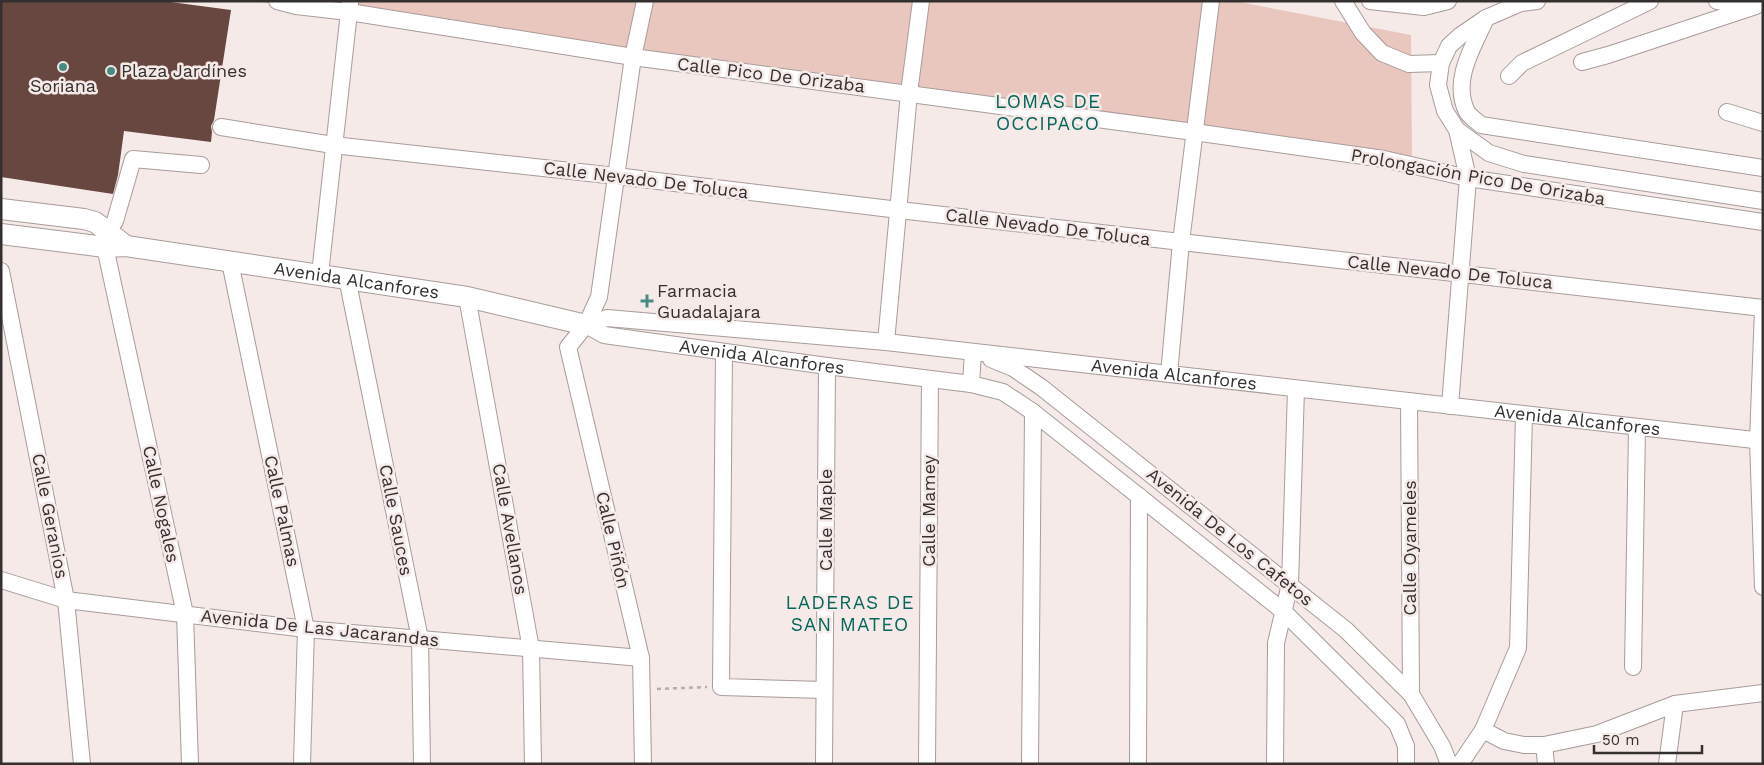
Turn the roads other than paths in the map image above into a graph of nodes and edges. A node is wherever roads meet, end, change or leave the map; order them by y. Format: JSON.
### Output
{"nodes":[{"id":1,"x":277,"y":1,"type":"edge"},
{"id":2,"x":645,"y":1,"type":"edge"},
{"id":3,"x":921,"y":1,"type":"edge"},
{"id":4,"x":1211,"y":1,"type":"edge"},
{"id":5,"x":1343,"y":1,"type":"edge"},
{"id":6,"x":1370,"y":1,"type":"edge"},
{"id":7,"x":1448,"y":1,"type":"edge"},
{"id":8,"x":1537,"y":1,"type":"edge"},
{"id":9,"x":1650,"y":1,"type":"edge"},
{"id":10,"x":1718,"y":1,"type":"edge"},
{"id":11,"x":1759,"y":6,"type":"edge"},
{"id":12,"x":349,"y":7,"type":"edge"},
{"id":13,"x":1486,"y":18,"type":"junction"},
{"id":14,"x":633,"y":57,"type":"junction"},
{"id":15,"x":1582,"y":62,"type":"dead end"},
{"id":16,"x":1441,"y":63,"type":"junction"},
{"id":17,"x":1509,"y":76,"type":"dead end"},
{"id":18,"x":909,"y":93,"type":"junction"},
{"id":19,"x":1727,"y":112,"type":"dead end"},
{"id":20,"x":1763,"y":123,"type":"edge"},
{"id":21,"x":221,"y":128,"type":"dead end"},
{"id":22,"x":1457,"y":130,"type":"junction"},
{"id":23,"x":1194,"y":132,"type":"junction"},
{"id":24,"x":333,"y":145,"type":"junction"},
{"id":25,"x":201,"y":165,"type":"dead end"},
{"id":26,"x":1763,"y":168,"type":"edge"},
{"id":27,"x":616,"y":176,"type":"junction"},
{"id":28,"x":1468,"y":178,"type":"junction"},
{"id":29,"x":1763,"y":200,"type":"edge"},
{"id":30,"x":1,"y":209,"type":"edge"},
{"id":31,"x":899,"y":210,"type":"junction"},
{"id":32,"x":1763,"y":223,"type":"edge"},
{"id":33,"x":1,"y":234,"type":"edge"},
{"id":34,"x":106,"y":239,"type":"junction"},
{"id":35,"x":1181,"y":242,"type":"junction"},
{"id":36,"x":230,"y":262,"type":"junction"},
{"id":37,"x":1,"y":271,"type":"edge"},
{"id":38,"x":320,"y":274,"type":"junction"},
{"id":39,"x":1461,"y":274,"type":"junction"},
{"id":40,"x":347,"y":278,"type":"junction"},
{"id":41,"x":467,"y":297,"type":"junction"},
{"id":42,"x":1763,"y":309,"type":"edge"},
{"id":43,"x":586,"y":325,"type":"junction"},
{"id":44,"x":886,"y":342,"type":"junction"},
{"id":45,"x":724,"y":352,"type":"junction"},
{"id":46,"x":973,"y":352,"type":"junction"},
{"id":47,"x":827,"y":366,"type":"junction"},
{"id":48,"x":1169,"y":374,"type":"junction"},
{"id":49,"x":930,"y":379,"type":"junction"},
{"id":50,"x":971,"y":384,"type":"junction"},
{"id":51,"x":1296,"y":389,"type":"junction"},
{"id":52,"x":1409,"y":401,"type":"junction"},
{"id":53,"x":1450,"y":406,"type":"junction"},
{"id":54,"x":1033,"y":412,"type":"junction"},
{"id":55,"x":1524,"y":414,"type":"junction"},
{"id":56,"x":1637,"y":428,"type":"junction"},
{"id":57,"x":1760,"y":440,"type":"edge"},
{"id":58,"x":1139,"y":496,"type":"junction"},
{"id":59,"x":1,"y":580,"type":"edge"},
{"id":60,"x":1290,"y":584,"type":"junction"},
{"id":61,"x":1763,"y":587,"type":"edge"},
{"id":62,"x":66,"y":600,"type":"junction"},
{"id":63,"x":1283,"y":611,"type":"junction"},
{"id":64,"x":185,"y":614,"type":"junction"},
{"id":65,"x":306,"y":629,"type":"junction"},
{"id":66,"x":420,"y":639,"type":"junction"},
{"id":67,"x":531,"y":648,"type":"junction"},
{"id":68,"x":641,"y":658,"type":"junction"},
{"id":69,"x":1633,"y":667,"type":"dead end"},
{"id":70,"x":824,"y":690,"type":"junction"},
{"id":71,"x":1763,"y":693,"type":"edge"},
{"id":72,"x":1411,"y":694,"type":"junction"},
{"id":73,"x":1676,"y":704,"type":"junction"},
{"id":74,"x":1483,"y":730,"type":"junction"},
{"id":75,"x":1544,"y":745,"type":"junction"},
{"id":76,"x":82,"y":764,"type":"edge"},
{"id":77,"x":190,"y":764,"type":"edge"},
{"id":78,"x":302,"y":764,"type":"edge"},
{"id":79,"x":422,"y":764,"type":"edge"},
{"id":80,"x":533,"y":764,"type":"edge"},
{"id":81,"x":643,"y":764,"type":"edge"},
{"id":82,"x":824,"y":764,"type":"edge"},
{"id":83,"x":927,"y":764,"type":"edge"},
{"id":84,"x":1030,"y":764,"type":"edge"},
{"id":85,"x":1138,"y":764,"type":"edge"},
{"id":86,"x":1275,"y":764,"type":"edge"},
{"id":87,"x":1406,"y":764,"type":"edge"},
{"id":88,"x":1449,"y":764,"type":"edge"},
{"id":89,"x":1460,"y":764,"type":"edge"},
{"id":90,"x":1546,"y":764,"type":"edge"},
{"id":91,"x":1668,"y":764,"type":"edge"}],
"edges":[{"from":1,"to":12,"type":"street","name":"Calle Pico De Orizaba"},
{"from":2,"to":14,"type":"street"},
{"from":3,"to":18,"type":"street"},
{"from":4,"to":23,"type":"street"},
{"from":5,"to":16,"type":"street"},
{"from":6,"to":7,"type":"street"},
{"from":8,"to":13,"type":"street"},
{"from":9,"to":17,"type":"street"},
{"from":10,"to":11,"type":"street"},
{"from":11,"to":15,"type":"street"},
{"from":12,"to":14,"type":"street","name":"Calle Pico De Orizaba"},
{"from":12,"to":24,"type":"street"},
{"from":13,"to":16,"type":"street"},
{"from":13,"to":26,"type":"street"},
{"from":14,"to":18,"type":"street","name":"Calle Pico De Orizaba"},
{"from":14,"to":27,"type":"street"},
{"from":16,"to":22,"type":"street"},
{"from":18,"to":23,"type":"street","name":"Calle Pico De Orizaba"},
{"from":18,"to":31,"type":"street"},
{"from":19,"to":20,"type":"street"},
{"from":21,"to":24,"type":"street","name":"Calle Nevado De Toluca"},
{"from":22,"to":28,"type":"street"},
{"from":22,"to":29,"type":"street","name":"Prolongación Pico De Orizaba"},
{"from":23,"to":28,"type":"street","name":"Prolongación Pico De Orizaba"},
{"from":23,"to":35,"type":"street"},
{"from":24,"to":27,"type":"street","name":"Calle Nevado De Toluca"},
{"from":24,"to":38,"type":"street"},
{"from":25,"to":34,"type":"street"},
{"from":27,"to":31,"type":"street","name":"Calle Nevado De Toluca"},
{"from":27,"to":43,"type":"street"},
{"from":28,"to":32,"type":"street","name":"Prolongación Pico De Orizaba"},
{"from":28,"to":39,"type":"street"},
{"from":30,"to":34,"type":"main road","name":"Avenida Alcanfores"},
{"from":31,"to":35,"type":"street","name":"Calle Nevado De Toluca"},
{"from":31,"to":44,"type":"street"},
{"from":33,"to":34,"type":"main road"},
{"from":34,"to":36,"type":"main road","name":"Avenida Alcanfores"},
{"from":34,"to":64,"type":"street","name":"Calle Nogales"},
{"from":35,"to":39,"type":"street","name":"Calle Nevado De Toluca"},
{"from":35,"to":48,"type":"street"},
{"from":36,"to":38,"type":"main road","name":"Avenida Alcanfores"},
{"from":36,"to":65,"type":"street","name":"Calle Palmas"},
{"from":37,"to":62,"type":"street","name":"Calle Geranios"},
{"from":38,"to":40,"type":"main road","name":"Avenida Alcanfores"},
{"from":39,"to":42,"type":"street","name":"Calle Nevado De Toluca"},
{"from":39,"to":53,"type":"street"},
{"from":40,"to":41,"type":"main road","name":"Avenida Alcanfores"},
{"from":40,"to":66,"type":"street","name":"Calle Sauces"},
{"from":41,"to":43,"type":"main road","name":"Avenida Alcanfores"},
{"from":41,"to":67,"type":"street","name":"Calle Avellanos"},
{"from":42,"to":57,"type":"street"},
{"from":43,"to":44,"type":"street","name":"Avenida Alcanfores"},
{"from":43,"to":45,"type":"street","name":"Avenida Alcanfores"},
{"from":43,"to":68,"type":"street","name":"Calle Piñón"},
{"from":44,"to":46,"type":"street","name":"Avenida Alcanfores"},
{"from":45,"to":47,"type":"street","name":"Avenida Alcanfores"},
{"from":45,"to":70,"type":"street"},
{"from":46,"to":48,"type":"street","name":"Avenida Alcanfores"},
{"from":46,"to":50,"type":"street"},
{"from":46,"to":60,"type":"street","name":"Avenida De Los Cafetos"},
{"from":47,"to":49,"type":"street","name":"Avenida Alcanfores"},
{"from":47,"to":70,"type":"street","name":"Calle Maple"},
{"from":48,"to":51,"type":"street","name":"Avenida Alcanfores"},
{"from":49,"to":50,"type":"street","name":"Avenida Alcanfores"},
{"from":49,"to":83,"type":"street","name":"Calle Mamey"},
{"from":50,"to":54,"type":"street","name":"Avenida De Los Cafetos"},
{"from":51,"to":52,"type":"street","name":"Avenida Alcanfores"},
{"from":51,"to":60,"type":"street"},
{"from":52,"to":53,"type":"street","name":"Avenida Alcanfores"},
{"from":52,"to":72,"type":"street","name":"Calle Oyameles"},
{"from":53,"to":55,"type":"street","name":"Avenida Alcanfores"},
{"from":54,"to":58,"type":"street","name":"Avenida De Los Cafetos"},
{"from":54,"to":84,"type":"street"},
{"from":55,"to":56,"type":"street","name":"Avenida Alcanfores"},
{"from":55,"to":74,"type":"street"},
{"from":56,"to":57,"type":"street","name":"Avenida Alcanfores"},
{"from":56,"to":69,"type":"street"},
{"from":57,"to":61,"type":"street"},
{"from":58,"to":63,"type":"street","name":"Avenida De Los Cafetos"},
{"from":58,"to":85,"type":"street"},
{"from":59,"to":62,"type":"street","name":"Avenida De Las Jacarandas"},
{"from":60,"to":63,"type":"street"},
{"from":60,"to":72,"type":"street","name":"Avenida De Los Cafetos"},
{"from":62,"to":64,"type":"street","name":"Avenida De Las Jacarandas"},
{"from":62,"to":76,"type":"street","name":"Calle Geranios"},
{"from":63,"to":86,"type":"street"},
{"from":63,"to":87,"type":"street","name":"Avenida De Los Cafetos"},
{"from":64,"to":65,"type":"street","name":"Avenida De Las Jacarandas"},
{"from":64,"to":77,"type":"street","name":"Calle Nogales"},
{"from":65,"to":66,"type":"street","name":"Avenida De Las Jacarandas"},
{"from":65,"to":78,"type":"street","name":"Calle Palmas"},
{"from":66,"to":67,"type":"street","name":"Avenida De Las Jacarandas"},
{"from":66,"to":79,"type":"street","name":"Calle Sauces"},
{"from":67,"to":68,"type":"street","name":"Avenida De Las Jacarandas"},
{"from":67,"to":80,"type":"street","name":"Calle Avellanos"},
{"from":68,"to":81,"type":"street","name":"Calle Piñón"},
{"from":70,"to":82,"type":"street","name":"Calle Maple"},
{"from":71,"to":73,"type":"street"},
{"from":72,"to":88,"type":"street","name":"Avenida De Los Cafetos"},
{"from":73,"to":75,"type":"street"},
{"from":73,"to":91,"type":"street"},
{"from":74,"to":75,"type":"street"},
{"from":74,"to":89,"type":"street"},
{"from":75,"to":90,"type":"street"}]}
